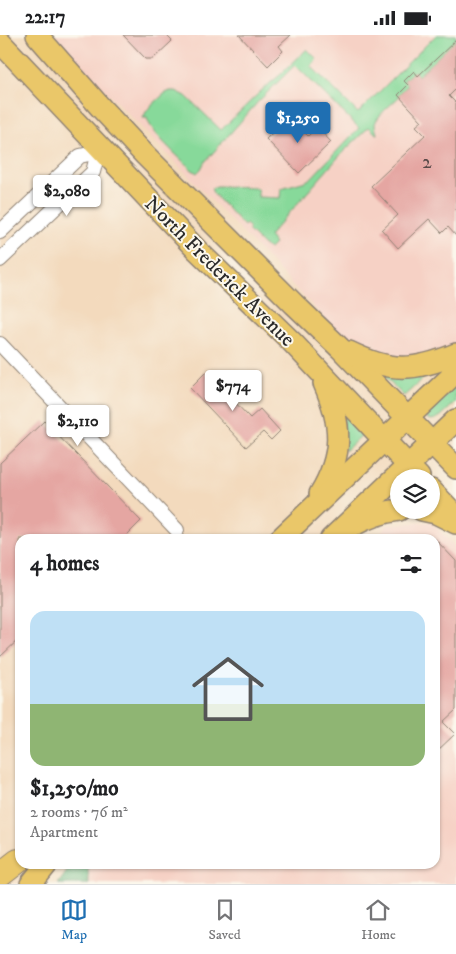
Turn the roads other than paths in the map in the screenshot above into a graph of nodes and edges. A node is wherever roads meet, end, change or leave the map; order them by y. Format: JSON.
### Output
{"nodes":[{"id":1,"x":37,"y":35,"type":"edge"},
{"id":2,"x":0,"y":42,"type":"edge"},
{"id":3,"x":0,"y":232,"type":"edge"},
{"id":4,"x":0,"y":260,"type":"edge"},
{"id":5,"x":0,"y":345,"type":"edge"},
{"id":6,"x":340,"y":347,"type":"junction"},
{"id":7,"x":456,"y":355,"type":"edge"},
{"id":8,"x":456,"y":372,"type":"edge"},
{"id":9,"x":320,"y":373,"type":"junction"},
{"id":10,"x":408,"y":418,"type":"junction"},
{"id":11,"x":456,"y":420,"type":"edge"},
{"id":12,"x":384,"y":441,"type":"junction"},
{"id":13,"x":431,"y":443,"type":"junction"},
{"id":14,"x":456,"y":468,"type":"edge"},
{"id":15,"x":411,"y":469,"type":"edge"},
{"id":16,"x":414,"y":469,"type":"edge"},
{"id":17,"x":390,"y":490,"type":"edge"},
{"id":18,"x":440,"y":499,"type":"edge"},
{"id":19,"x":311,"y":508,"type":"junction"},
{"id":20,"x":390,"y":511,"type":"edge"},
{"id":21,"x":440,"y":515,"type":"edge"},
{"id":22,"x":456,"y":516,"type":"edge"},
{"id":23,"x":456,"y":523,"type":"edge"},
{"id":24,"x":177,"y":530,"type":"dead end"},
{"id":25,"x":285,"y":534,"type":"edge"},
{"id":26,"x":335,"y":534,"type":"edge"},
{"id":27,"x":337,"y":534,"type":"edge"},
{"id":28,"x":13,"y":865,"type":"edge"},
{"id":29,"x":43,"y":869,"type":"edge"},
{"id":30,"x":0,"y":881,"type":"edge"},
{"id":31,"x":31,"y":884,"type":"edge"}],
"edges":[{"from":1,"to":6,"type":"main road","name":"North Frederick Avenue"},
{"from":2,"to":9,"type":"main road","name":"North Frederick Avenue"},
{"from":3,"to":4,"type":"street"},
{"from":5,"to":24,"type":"street"},
{"from":6,"to":7,"type":"main road"},
{"from":6,"to":10,"type":"main road","name":"North Frederick Avenue"},
{"from":8,"to":10,"type":"main road"},
{"from":9,"to":12,"type":"main road","name":"North Frederick Avenue"},
{"from":9,"to":19,"type":"main road"},
{"from":10,"to":12,"type":"main road"},
{"from":10,"to":13,"type":"main road","name":"North Frederick Avenue"},
{"from":11,"to":13,"type":"main road"},
{"from":12,"to":15,"type":"main road","name":"North Frederick Avenue"},
{"from":12,"to":19,"type":"main road"},
{"from":13,"to":14,"type":"main road","name":"North Frederick Avenue"},
{"from":13,"to":16,"type":"main road"},
{"from":17,"to":26,"type":"main road"},
{"from":18,"to":22,"type":"main road"},
{"from":19,"to":25,"type":"main road"},
{"from":20,"to":27,"type":"main road"},
{"from":21,"to":23,"type":"main road"},
{"from":28,"to":30,"type":"main road"},
{"from":29,"to":31,"type":"main road"}]}
